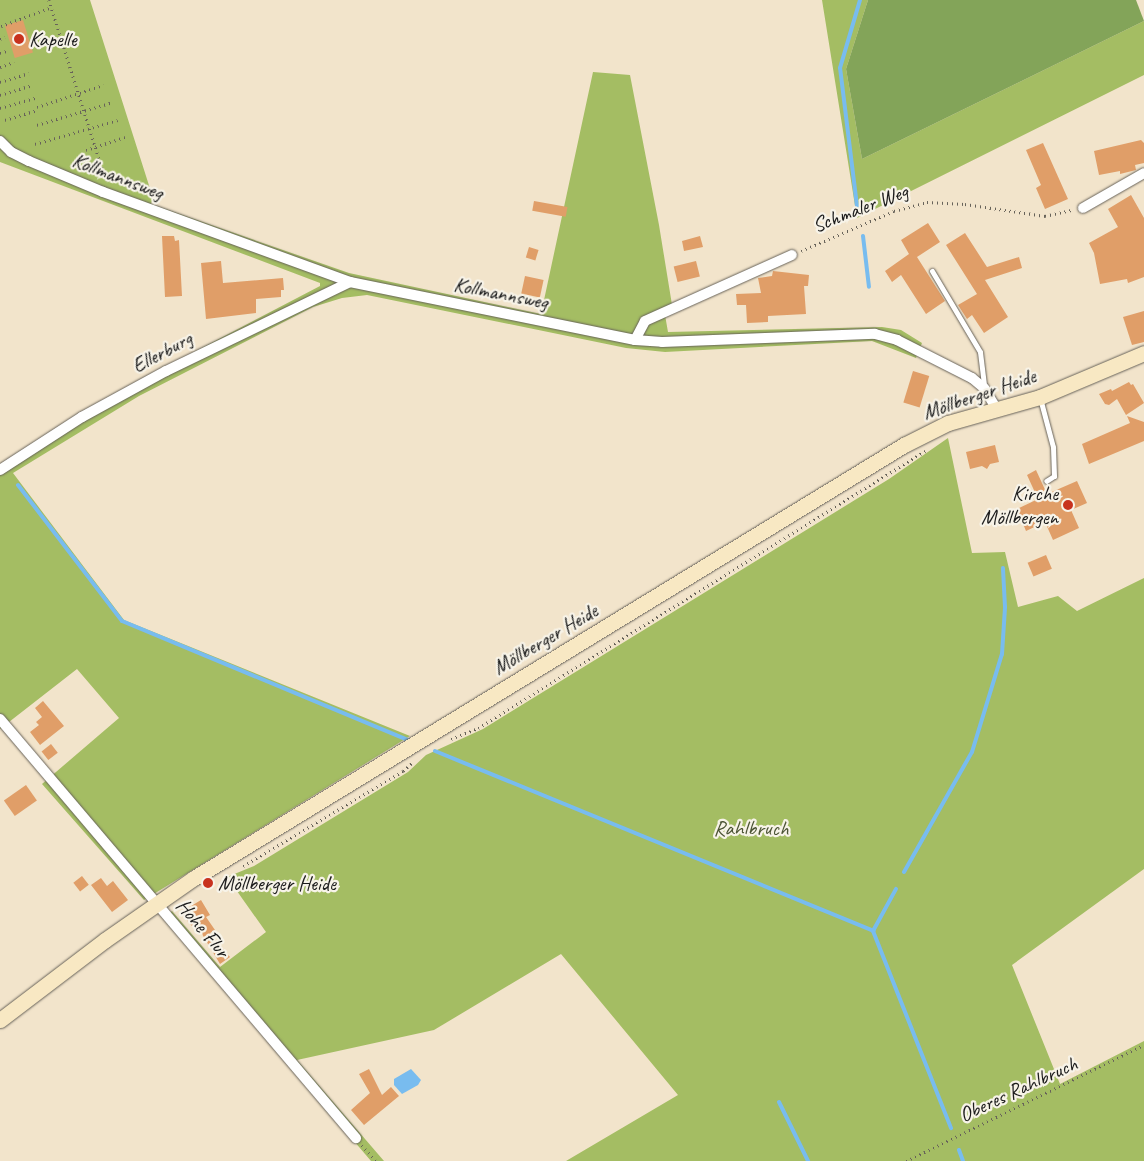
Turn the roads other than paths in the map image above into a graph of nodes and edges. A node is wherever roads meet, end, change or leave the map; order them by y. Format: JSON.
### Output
{"nodes":[{"id":1,"x":0,"y":141,"type":"edge"},
{"id":2,"x":1144,"y":173,"type":"edge"},
{"id":3,"x":1083,"y":208,"type":"road end"},
{"id":4,"x":792,"y":255,"type":"road end"},
{"id":5,"x":932,"y":271,"type":"dead end"},
{"id":6,"x":350,"y":282,"type":"junction"},
{"id":7,"x":635,"y":340,"type":"junction"},
{"id":8,"x":1144,"y":354,"type":"edge"},
{"id":9,"x":984,"y":388,"type":"junction"},
{"id":10,"x":1040,"y":397,"type":"junction"},
{"id":11,"x":997,"y":410,"type":"junction"},
{"id":12,"x":0,"y":470,"type":"edge"},
{"id":13,"x":1046,"y":481,"type":"dead end"},
{"id":14,"x":0,"y":719,"type":"edge"},
{"id":15,"x":157,"y":903,"type":"junction"},
{"id":16,"x":0,"y":1020,"type":"edge"},
{"id":17,"x":356,"y":1138,"type":"road end"}],
"edges":[{"from":1,"to":6,"type":"street","name":"Kollmannsweg"},
{"from":2,"to":3,"type":"street"},
{"from":4,"to":7,"type":"street","name":"Schmaler Weg"},
{"from":5,"to":9,"type":"lane"},
{"from":6,"to":7,"type":"street","name":"Kollmannsweg"},
{"from":6,"to":12,"type":"street","name":"Ellerburg"},
{"from":7,"to":9,"type":"street","name":"Kollmannsweg"},
{"from":8,"to":10,"type":"street","name":"Möllberger Heide"},
{"from":9,"to":11,"type":"street","name":"Kollmannsweg"},
{"from":10,"to":11,"type":"street","name":"Möllberger Heide"},
{"from":10,"to":13,"type":"lane"},
{"from":11,"to":15,"type":"street","name":"Möllberger Heide"},
{"from":14,"to":15,"type":"street","name":"Hohe Flur"},
{"from":15,"to":16,"type":"street","name":"Möllberger Heide"},
{"from":15,"to":17,"type":"street","name":"Hohe Flur"}]}
